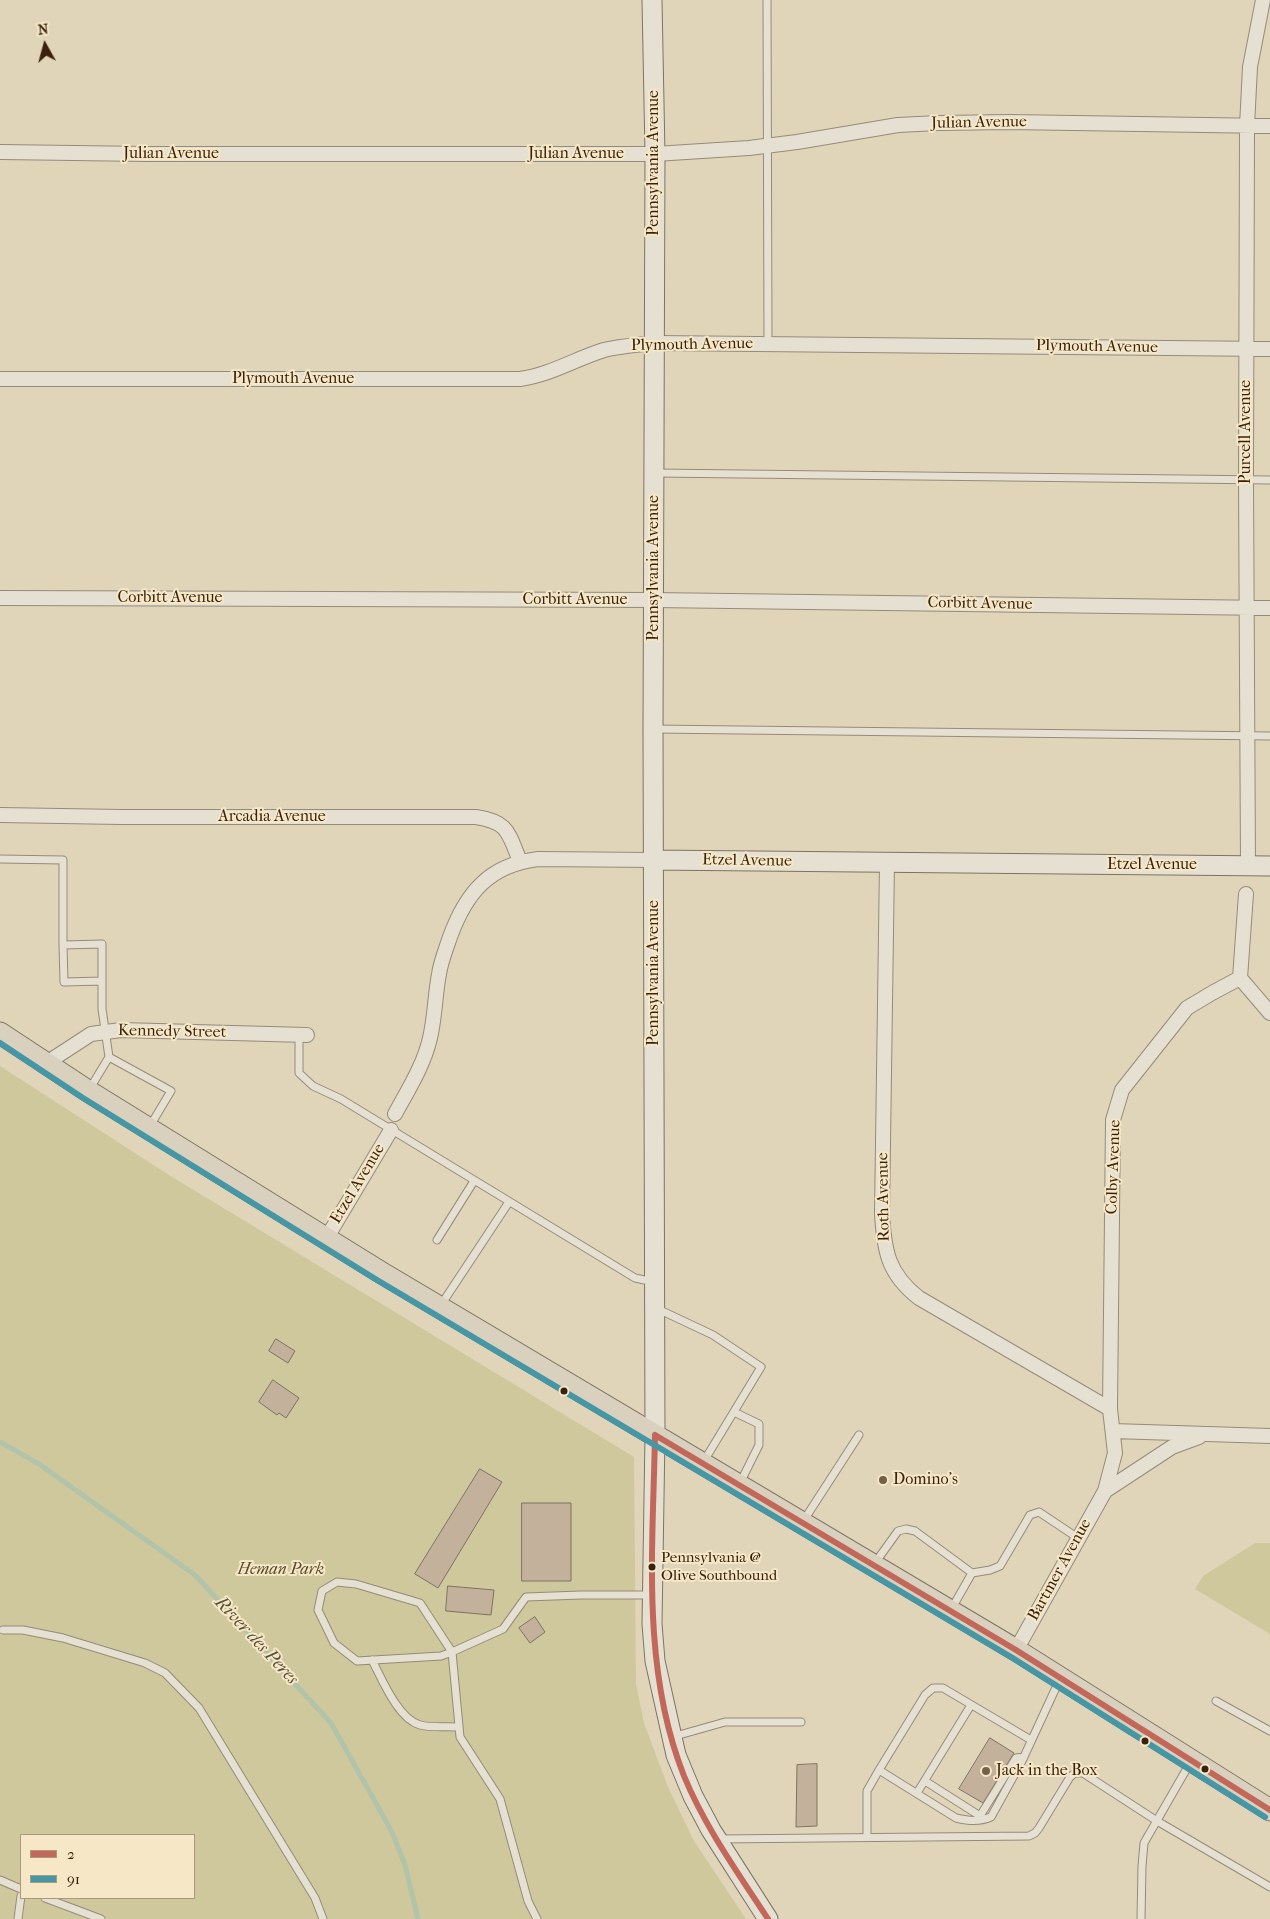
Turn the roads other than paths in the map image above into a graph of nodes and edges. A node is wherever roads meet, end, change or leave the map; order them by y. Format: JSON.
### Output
{"nodes":[{"id":1,"x":652,"y":0,"type":"edge"},
{"id":2,"x":767,"y":0,"type":"edge"},
{"id":3,"x":1262,"y":0,"type":"edge"},
{"id":4,"x":1247,"y":126,"type":"junction"},
{"id":5,"x":1270,"y":126,"type":"edge"},
{"id":6,"x":767,"y":146,"type":"junction"},
{"id":7,"x":0,"y":152,"type":"edge"},
{"id":8,"x":654,"y":154,"type":"junction"},
{"id":9,"x":654,"y":343,"type":"junction"},
{"id":10,"x":768,"y":344,"type":"junction"},
{"id":11,"x":1246,"y":349,"type":"junction"},
{"id":12,"x":1270,"y":349,"type":"edge"},
{"id":13,"x":0,"y":379,"type":"edge"},
{"id":14,"x":654,"y":473,"type":"junction"},
{"id":15,"x":1246,"y":480,"type":"junction"},
{"id":16,"x":1270,"y":480,"type":"edge"},
{"id":17,"x":0,"y":598,"type":"edge"},
{"id":18,"x":654,"y":600,"type":"junction"},
{"id":19,"x":1247,"y":607,"type":"junction"},
{"id":20,"x":1270,"y":608,"type":"edge"},
{"id":21,"x":653,"y":729,"type":"junction"},
{"id":22,"x":1248,"y":736,"type":"junction"},
{"id":23,"x":1270,"y":736,"type":"edge"},
{"id":24,"x":0,"y":815,"type":"edge"},
{"id":25,"x":0,"y":860,"type":"edge"},
{"id":26,"x":653,"y":860,"type":"junction"},
{"id":27,"x":520,"y":861,"type":"junction"},
{"id":28,"x":887,"y":863,"type":"junction"},
{"id":29,"x":1248,"y":866,"type":"junction"},
{"id":30,"x":1270,"y":866,"type":"edge"},
{"id":31,"x":1246,"y":894,"type":"dead end"},
{"id":32,"x":63,"y":945,"type":"junction"},
{"id":33,"x":1240,"y":978,"type":"junction"},
{"id":34,"x":102,"y":981,"type":"junction"},
{"id":35,"x":1270,"y":1013,"type":"edge"},
{"id":36,"x":105,"y":1032,"type":"junction"},
{"id":37,"x":0,"y":1033,"type":"edge"},
{"id":38,"x":303,"y":1035,"type":"joint"},
{"id":39,"x":109,"y":1057,"type":"junction"},
{"id":40,"x":45,"y":1064,"type":"junction"},
{"id":41,"x":88,"y":1091,"type":"junction"},
{"id":42,"x":395,"y":1114,"type":"dead end"},
{"id":43,"x":148,"y":1129,"type":"junction"},
{"id":44,"x":391,"y":1130,"type":"junction"},
{"id":45,"x":474,"y":1181,"type":"junction"},
{"id":46,"x":509,"y":1202,"type":"junction"},
{"id":47,"x":326,"y":1238,"type":"junction"},
{"id":48,"x":437,"y":1240,"type":"dead end"},
{"id":49,"x":655,"y":1282,"type":"junction"},
{"id":50,"x":440,"y":1307,"type":"junction"},
{"id":51,"x":655,"y":1312,"type":"junction"},
{"id":52,"x":1110,"y":1409,"type":"junction"},
{"id":53,"x":734,"y":1412,"type":"junction"},
{"id":54,"x":1113,"y":1431,"type":"junction"},
{"id":55,"x":1205,"y":1434,"type":"junction"},
{"id":56,"x":859,"y":1435,"type":"dead end"},
{"id":57,"x":655,"y":1436,"type":"junction"},
{"id":58,"x":1270,"y":1436,"type":"edge"},
{"id":59,"x":703,"y":1463,"type":"junction"},
{"id":60,"x":739,"y":1485,"type":"junction"},
{"id":61,"x":1105,"y":1491,"type":"junction"},
{"id":62,"x":802,"y":1523,"type":"junction"},
{"id":63,"x":1078,"y":1538,"type":"junction"},
{"id":64,"x":874,"y":1565,"type":"junction"},
{"id":65,"x":972,"y":1574,"type":"junction"},
{"id":66,"x":653,"y":1595,"type":"junction"},
{"id":67,"x":950,"y":1610,"type":"junction"},
{"id":68,"x":3,"y":1630,"type":"dead end"},
{"id":69,"x":1016,"y":1650,"type":"junction"},
{"id":70,"x":452,"y":1652,"type":"junction"},
{"id":71,"x":372,"y":1660,"type":"junction"},
{"id":72,"x":1060,"y":1678,"type":"junction"},
{"id":73,"x":1216,"y":1700,"type":"dead end"},
{"id":74,"x":971,"y":1704,"type":"junction"},
{"id":75,"x":801,"y":1722,"type":"dead end"},
{"id":76,"x":459,"y":1727,"type":"junction"},
{"id":77,"x":1270,"y":1730,"type":"edge"},
{"id":78,"x":672,"y":1737,"type":"junction"},
{"id":79,"x":1031,"y":1740,"type":"junction"},
{"id":80,"x":1024,"y":1757,"type":"junction"},
{"id":81,"x":1192,"y":1761,"type":"junction"},
{"id":82,"x":879,"y":1770,"type":"junction"},
{"id":83,"x":925,"y":1781,"type":"junction"},
{"id":84,"x":918,"y":1793,"type":"junction"},
{"id":85,"x":1270,"y":1810,"type":"edge"},
{"id":86,"x":1157,"y":1821,"type":"junction"},
{"id":87,"x":867,"y":1837,"type":"junction"},
{"id":88,"x":717,"y":1839,"type":"junction"},
{"id":89,"x":0,"y":1880,"type":"edge"},
{"id":90,"x":1270,"y":1887,"type":"edge"},
{"id":91,"x":20,"y":1889,"type":"edge"},
{"id":92,"x":21,"y":1899,"type":"edge"},
{"id":93,"x":47,"y":1899,"type":"edge"},
{"id":94,"x":91,"y":1917,"type":"edge"},
{"id":95,"x":18,"y":1919,"type":"edge"},
{"id":96,"x":101,"y":1919,"type":"edge"},
{"id":97,"x":324,"y":1919,"type":"edge"},
{"id":98,"x":537,"y":1919,"type":"edge"},
{"id":99,"x":768,"y":1919,"type":"edge"},
{"id":100,"x":1141,"y":1919,"type":"edge"}],
"edges":[{"from":1,"to":8,"type":"street","name":"Pennsylvania Avenue"},
{"from":2,"to":6,"type":"lane"},
{"from":3,"to":4,"type":"street","name":"Purcell Avenue"},
{"from":4,"to":5,"type":"street","name":"Julian Avenue"},
{"from":4,"to":6,"type":"street","name":"Julian Avenue"},
{"from":4,"to":11,"type":"street","name":"Purcell Avenue"},
{"from":6,"to":8,"type":"street","name":"Julian Avenue"},
{"from":6,"to":10,"type":"lane"},
{"from":7,"to":8,"type":"street","name":"Julian Avenue"},
{"from":8,"to":9,"type":"street","name":"Pennsylvania Avenue"},
{"from":9,"to":10,"type":"street","name":"Plymouth Avenue"},
{"from":9,"to":13,"type":"street","name":"Plymouth Avenue"},
{"from":9,"to":14,"type":"street","name":"Pennsylvania Avenue"},
{"from":10,"to":11,"type":"street","name":"Plymouth Avenue"},
{"from":11,"to":12,"type":"street","name":"Plymouth Avenue"},
{"from":11,"to":15,"type":"street","name":"Purcell Avenue"},
{"from":14,"to":15,"type":"lane"},
{"from":14,"to":18,"type":"street","name":"Pennsylvania Avenue"},
{"from":15,"to":16,"type":"lane"},
{"from":15,"to":19,"type":"street","name":"Purcell Avenue"},
{"from":17,"to":18,"type":"street","name":"Corbitt Avenue"},
{"from":18,"to":19,"type":"street","name":"Corbitt Avenue"},
{"from":18,"to":21,"type":"street","name":"Pennsylvania Avenue"},
{"from":19,"to":20,"type":"street","name":"Corbitt Avenue"},
{"from":19,"to":22,"type":"street","name":"Purcell Avenue"},
{"from":21,"to":22,"type":"lane"},
{"from":21,"to":26,"type":"street","name":"Pennsylvania Avenue"},
{"from":22,"to":23,"type":"lane"},
{"from":22,"to":29,"type":"street","name":"Purcell Avenue"},
{"from":24,"to":27,"type":"street","name":"Arcadia Avenue"},
{"from":25,"to":32,"type":"lane"},
{"from":26,"to":27,"type":"street","name":"Etzel Avenue"},
{"from":26,"to":28,"type":"street","name":"Etzel Avenue"},
{"from":26,"to":49,"type":"street","name":"Pennsylvania Avenue"},
{"from":27,"to":42,"type":"street","name":"Etzel Avenue"},
{"from":28,"to":29,"type":"street","name":"Etzel Avenue"},
{"from":28,"to":52,"type":"street","name":"Roth Avenue"},
{"from":29,"to":30,"type":"street","name":"Etzel Avenue"},
{"from":31,"to":33,"type":"street"},
{"from":32,"to":34,"type":"lane"},
{"from":32,"to":34,"type":"lane"},
{"from":33,"to":35,"type":"street"},
{"from":33,"to":52,"type":"street","name":"Colby Avenue"},
{"from":34,"to":36,"type":"lane"},
{"from":36,"to":38,"type":"street","name":"Kennedy Street"},
{"from":36,"to":39,"type":"lane"},
{"from":36,"to":40,"type":"street","name":"Kennedy Street"},
{"from":37,"to":40,"type":"main road"},
{"from":38,"to":44,"type":"lane"},
{"from":39,"to":41,"type":"lane"},
{"from":39,"to":43,"type":"lane"},
{"from":40,"to":41,"type":"main road"},
{"from":41,"to":43,"type":"main road"},
{"from":43,"to":47,"type":"main road"},
{"from":44,"to":45,"type":"lane"},
{"from":44,"to":47,"type":"street","name":"Etzel Avenue"},
{"from":45,"to":46,"type":"lane"},
{"from":45,"to":48,"type":"lane"},
{"from":46,"to":49,"type":"lane"},
{"from":46,"to":50,"type":"lane"},
{"from":47,"to":50,"type":"main road"},
{"from":49,"to":51,"type":"street","name":"Pennsylvania Avenue"},
{"from":50,"to":57,"type":"main road"},
{"from":51,"to":53,"type":"lane"},
{"from":51,"to":57,"type":"street","name":"Pennsylvania Avenue"},
{"from":52,"to":54,"type":"street","name":"Bartmer Avenue"},
{"from":53,"to":59,"type":"lane"},
{"from":53,"to":60,"type":"lane"},
{"from":54,"to":55,"type":"street","name":"Bartmer Avenue"},
{"from":54,"to":61,"type":"street","name":"Bartmer Avenue"},
{"from":55,"to":58,"type":"street","name":"Bartmer Avenue"},
{"from":55,"to":61,"type":"street","name":"Bartmer Avenue"},
{"from":56,"to":62,"type":"lane"},
{"from":57,"to":59,"type":"main road"},
{"from":57,"to":66,"type":"street","name":"Pennsylvania Avenue"},
{"from":59,"to":60,"type":"main road"},
{"from":60,"to":62,"type":"main road"},
{"from":61,"to":63,"type":"street","name":"Bartmer Avenue"},
{"from":62,"to":64,"type":"main road"},
{"from":63,"to":65,"type":"lane"},
{"from":63,"to":69,"type":"street","name":"Bartmer Avenue"},
{"from":64,"to":65,"type":"lane"},
{"from":64,"to":67,"type":"main road"},
{"from":65,"to":67,"type":"lane"},
{"from":66,"to":70,"type":"lane"},
{"from":66,"to":78,"type":"street","name":"Pennsylvania Avenue"},
{"from":67,"to":69,"type":"main road"},
{"from":68,"to":97,"type":"lane"},
{"from":69,"to":72,"type":"main road"},
{"from":70,"to":71,"type":"lane"},
{"from":70,"to":71,"type":"lane"},
{"from":70,"to":76,"type":"lane"},
{"from":71,"to":76,"type":"lane"},
{"from":72,"to":79,"type":"lane"},
{"from":72,"to":81,"type":"main road"},
{"from":73,"to":77,"type":"lane"},
{"from":74,"to":79,"type":"lane"},
{"from":74,"to":82,"type":"lane"},
{"from":74,"to":83,"type":"lane"},
{"from":75,"to":78,"type":"lane"},
{"from":76,"to":98,"type":"lane"},
{"from":78,"to":88,"type":"street","name":"Pennsylvania Avenue"},
{"from":79,"to":80,"type":"lane"},
{"from":80,"to":83,"type":"lane"},
{"from":80,"to":84,"type":"lane"},
{"from":81,"to":85,"type":"main road"},
{"from":81,"to":86,"type":"lane"},
{"from":82,"to":84,"type":"lane"},
{"from":82,"to":87,"type":"lane"},
{"from":83,"to":84,"type":"lane"},
{"from":86,"to":87,"type":"lane"},
{"from":86,"to":90,"type":"lane"},
{"from":86,"to":100,"type":"lane"},
{"from":87,"to":88,"type":"lane"},
{"from":88,"to":99,"type":"street","name":"Pennsylvania Avenue"},
{"from":89,"to":91,"type":"lane"},
{"from":92,"to":95,"type":"lane"},
{"from":93,"to":94,"type":"lane"},
{"from":94,"to":96,"type":"lane"}]}
